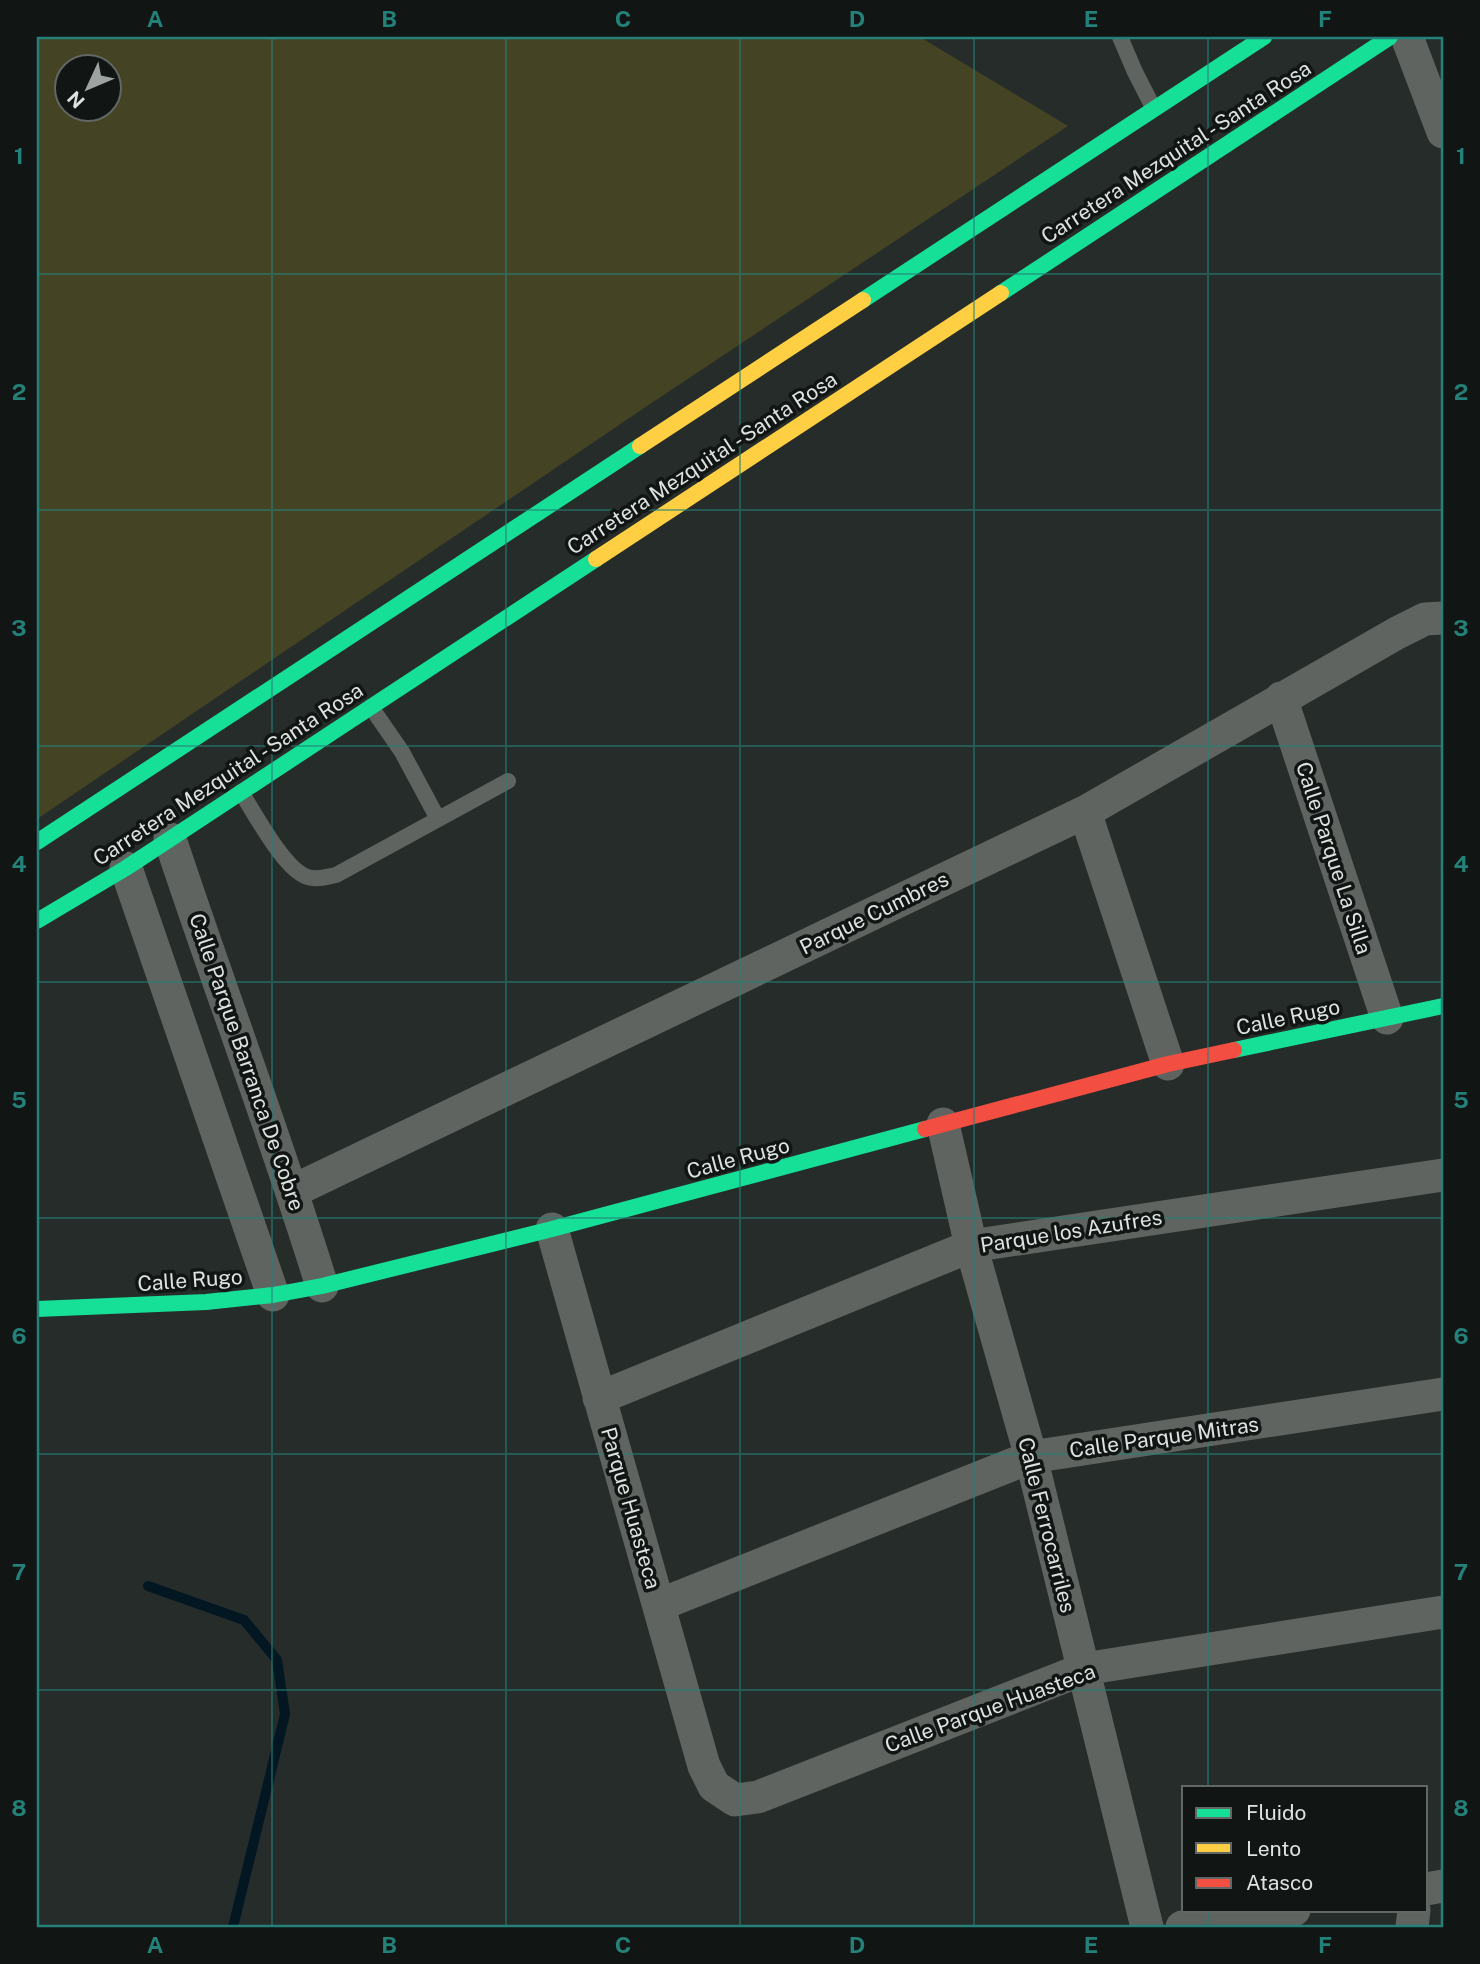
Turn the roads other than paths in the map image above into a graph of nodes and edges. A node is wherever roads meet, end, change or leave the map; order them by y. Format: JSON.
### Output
{"nodes":[{"id":1,"x":1120,"y":37,"type":"edge"},
{"id":2,"x":1264,"y":37,"type":"edge"},
{"id":3,"x":1390,"y":37,"type":"edge"},
{"id":4,"x":1407,"y":37,"type":"edge"},
{"id":5,"x":1154,"y":109,"type":"junction"},
{"id":6,"x":1443,"y":132,"type":"edge"},
{"id":7,"x":1443,"y":618,"type":"edge"},
{"id":8,"x":1281,"y":698,"type":"junction"},
{"id":9,"x":371,"y":706,"type":"junction"},
{"id":10,"x":508,"y":781,"type":"dead end"},
{"id":11,"x":240,"y":792,"type":"junction"},
{"id":12,"x":1086,"y":812,"type":"junction"},
{"id":13,"x":438,"y":819,"type":"junction"},
{"id":14,"x":170,"y":839,"type":"junction"},
{"id":15,"x":37,"y":842,"type":"edge"},
{"id":16,"x":126,"y":868,"type":"junction"},
{"id":17,"x":37,"y":921,"type":"edge"},
{"id":18,"x":217,"y":983,"type":"junction"},
{"id":19,"x":172,"y":1000,"type":"junction"},
{"id":20,"x":1443,"y":1006,"type":"edge"},
{"id":21,"x":1387,"y":1018,"type":"junction"},
{"id":22,"x":1168,"y":1064,"type":"junction"},
{"id":23,"x":943,"y":1124,"type":"junction"},
{"id":24,"x":1443,"y":1175,"type":"edge"},
{"id":25,"x":293,"y":1191,"type":"junction"},
{"id":26,"x":552,"y":1229,"type":"junction"},
{"id":27,"x":971,"y":1246,"type":"junction"},
{"id":28,"x":322,"y":1286,"type":"junction"},
{"id":29,"x":273,"y":1295,"type":"junction"},
{"id":30,"x":37,"y":1308,"type":"edge"},
{"id":31,"x":1443,"y":1394,"type":"edge"},
{"id":32,"x":599,"y":1398,"type":"junction"},
{"id":33,"x":1031,"y":1457,"type":"junction"},
{"id":34,"x":659,"y":1605,"type":"junction"},
{"id":35,"x":1443,"y":1612,"type":"edge"},
{"id":36,"x":1084,"y":1669,"type":"junction"},
{"id":37,"x":715,"y":1786,"type":"joint"},
{"id":38,"x":1281,"y":1912,"type":"edge"},
{"id":39,"x":1147,"y":1927,"type":"edge"},
{"id":40,"x":1182,"y":1927,"type":"edge"}],
"edges":[{"from":1,"to":5,"type":"lane"},
{"from":2,"to":5,"type":"main road"},
{"from":3,"to":9,"type":"main road","name":"Carretera Mezquital - Santa Rosa"},
{"from":4,"to":6,"type":"street"},
{"from":5,"to":15,"type":"main road"},
{"from":7,"to":8,"type":"street","name":"Parque Cumbres"},
{"from":8,"to":12,"type":"street","name":"Parque Cumbres"},
{"from":8,"to":21,"type":"street","name":"Calle Parque La Silla"},
{"from":9,"to":11,"type":"main road","name":"Carretera Mezquital - Santa Rosa"},
{"from":9,"to":13,"type":"lane"},
{"from":10,"to":13,"type":"lane"},
{"from":11,"to":13,"type":"lane"},
{"from":11,"to":14,"type":"main road","name":"Carretera Mezquital - Santa Rosa"},
{"from":12,"to":22,"type":"street"},
{"from":12,"to":25,"type":"street","name":"Parque Cumbres"},
{"from":14,"to":16,"type":"main road","name":"Carretera Mezquital - Santa Rosa"},
{"from":14,"to":18,"type":"street","name":"Calle Parque Barranca De Cobre"},
{"from":16,"to":17,"type":"main road","name":"Carretera Mezquital - Santa Rosa"},
{"from":16,"to":19,"type":"street"},
{"from":18,"to":19,"type":"street"},
{"from":18,"to":25,"type":"street","name":"Calle Parque Barranca De Cobre"},
{"from":19,"to":29,"type":"street"},
{"from":20,"to":21,"type":"main road","name":"Calle Rugo"},
{"from":21,"to":22,"type":"main road","name":"Calle Rugo"},
{"from":22,"to":23,"type":"main road","name":"Calle Rugo"},
{"from":23,"to":26,"type":"main road","name":"Calle Rugo"},
{"from":23,"to":27,"type":"street","name":"Calle Ferrocarriles"},
{"from":24,"to":27,"type":"street","name":"Parque los Azufres"},
{"from":25,"to":28,"type":"street","name":"Calle Parque Barranca De Cobre"},
{"from":26,"to":28,"type":"main road","name":"Calle Rugo"},
{"from":26,"to":32,"type":"street","name":"Parque Huasteca"},
{"from":27,"to":32,"type":"street","name":"Parque los Azufres"},
{"from":27,"to":33,"type":"street","name":"Calle Ferrocarriles"},
{"from":28,"to":29,"type":"main road","name":"Calle Rugo"},
{"from":29,"to":30,"type":"main road","name":"Calle Rugo"},
{"from":31,"to":33,"type":"street","name":"Calle Parque Mitras"},
{"from":32,"to":34,"type":"street","name":"Parque Huasteca"},
{"from":33,"to":34,"type":"street","name":"Calle Parque Mitras"},
{"from":33,"to":36,"type":"street","name":"Calle Ferrocarriles"},
{"from":34,"to":37,"type":"street","name":"Parque Huasteca"},
{"from":35,"to":36,"type":"street","name":"Calle Parque Huasteca"},
{"from":36,"to":37,"type":"street","name":"Calle Parque Huasteca"},
{"from":36,"to":39,"type":"street","name":"Calle Ferrocarriles"},
{"from":38,"to":40,"type":"street"}]}
